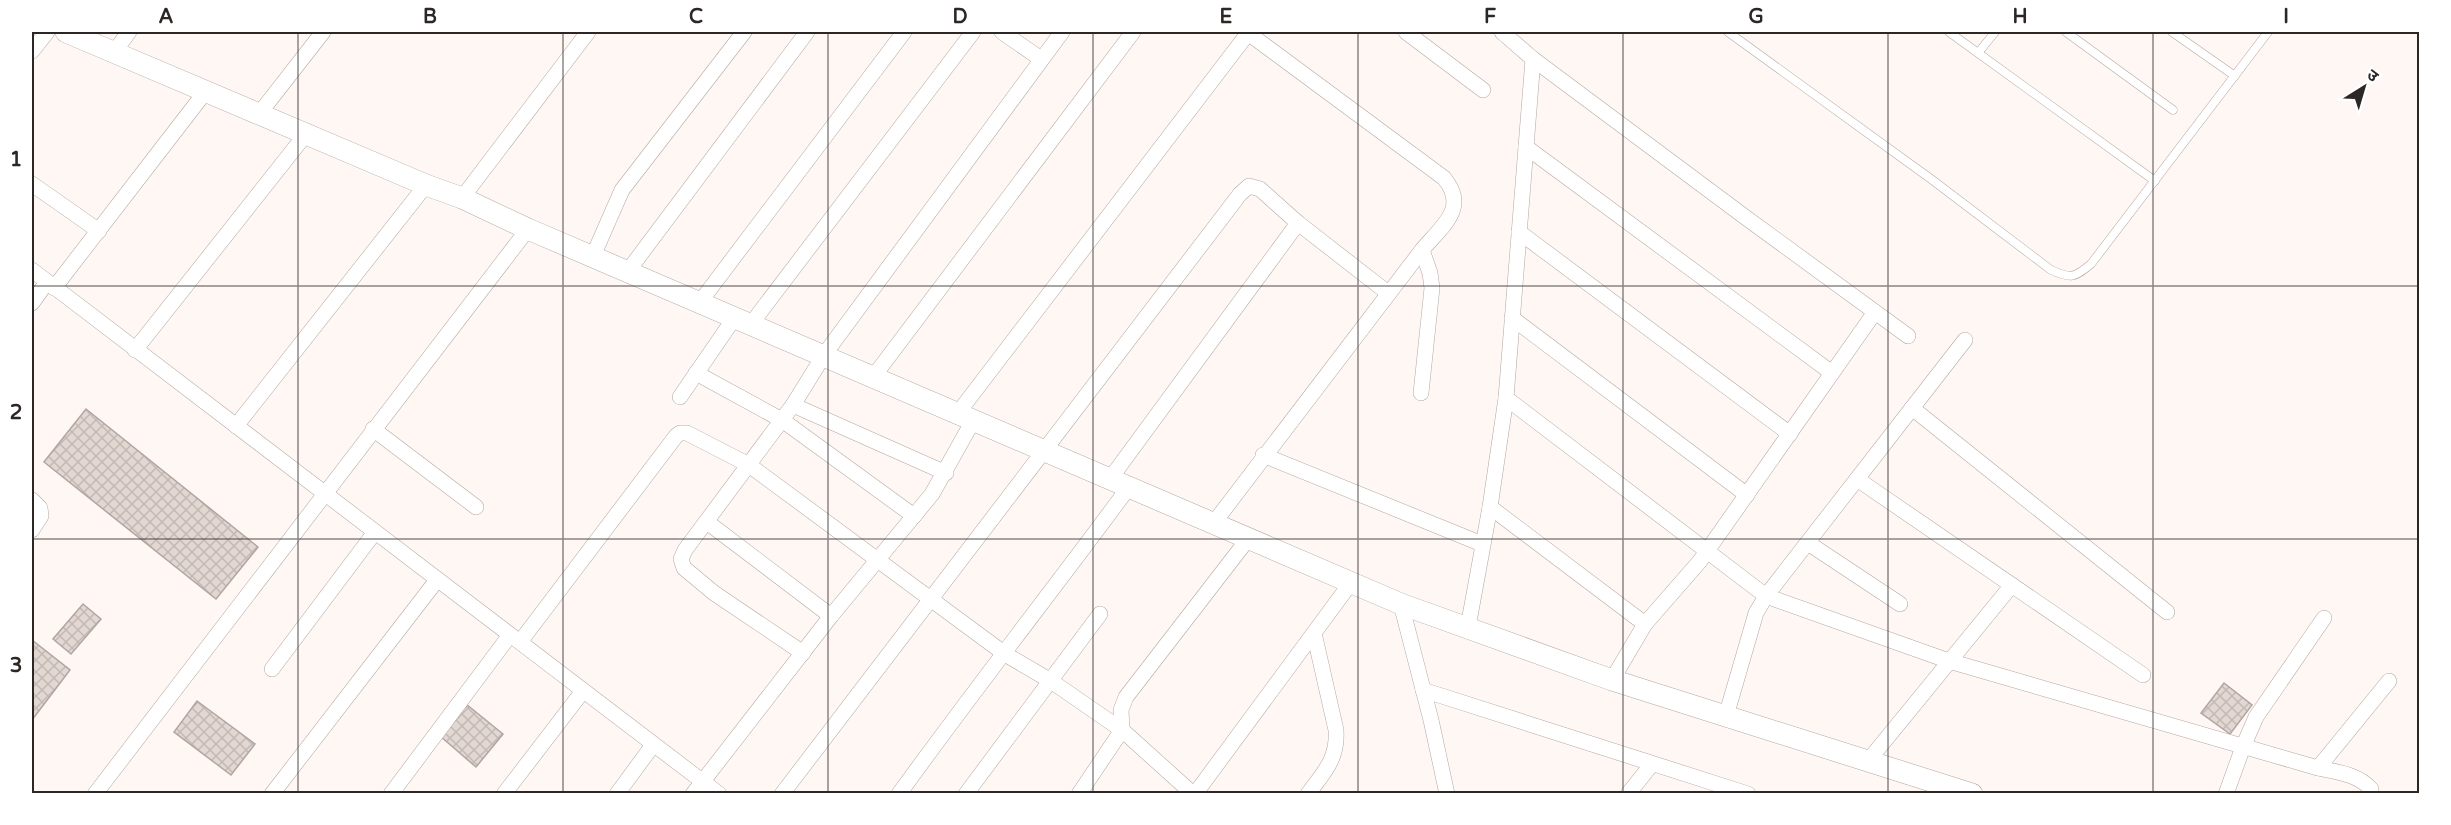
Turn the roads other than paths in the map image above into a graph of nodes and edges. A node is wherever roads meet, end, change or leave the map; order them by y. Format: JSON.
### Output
{"nodes":[{"id":1,"x":46,"y":32,"type":"edge"},
{"id":2,"x":66,"y":32,"type":"edge"},
{"id":3,"x":129,"y":32,"type":"edge"},
{"id":4,"x":324,"y":32,"type":"edge"},
{"id":5,"x":588,"y":32,"type":"edge"},
{"id":6,"x":744,"y":32,"type":"edge"},
{"id":7,"x":807,"y":32,"type":"edge"},
{"id":8,"x":903,"y":32,"type":"edge"},
{"id":9,"x":973,"y":32,"type":"edge"},
{"id":10,"x":1002,"y":32,"type":"edge"},
{"id":11,"x":1062,"y":32,"type":"edge"},
{"id":12,"x":1133,"y":32,"type":"edge"},
{"id":13,"x":1249,"y":32,"type":"edge"},
{"id":14,"x":1406,"y":32,"type":"edge"},
{"id":15,"x":1502,"y":32,"type":"edge"},
{"id":16,"x":1728,"y":32,"type":"edge"},
{"id":17,"x":1949,"y":32,"type":"edge"},
{"id":18,"x":1995,"y":32,"type":"edge"},
{"id":19,"x":2066,"y":32,"type":"edge"},
{"id":20,"x":2172,"y":32,"type":"edge"},
{"id":21,"x":2268,"y":32,"type":"edge"},
{"id":22,"x":32,"y":51,"type":"edge"},
{"id":23,"x":114,"y":52,"type":"junction"},
{"id":24,"x":1978,"y":53,"type":"junction"},
{"id":25,"x":1533,"y":58,"type":"junction"},
{"id":26,"x":1041,"y":59,"type":"junction"},
{"id":27,"x":2235,"y":76,"type":"junction"},
{"id":28,"x":1483,"y":90,"type":"dead end"},
{"id":29,"x":206,"y":92,"type":"junction"},
{"id":30,"x":2173,"y":110,"type":"dead end"},
{"id":31,"x":259,"y":114,"type":"junction"},
{"id":32,"x":306,"y":134,"type":"junction"},
{"id":33,"x":1526,"y":147,"type":"junction"},
{"id":34,"x":2155,"y":181,"type":"junction"},
{"id":35,"x":32,"y":184,"type":"edge"},
{"id":36,"x":426,"y":185,"type":"junction"},
{"id":37,"x":462,"y":198,"type":"junction"},
{"id":38,"x":1298,"y":223,"type":"junction"},
{"id":39,"x":528,"y":229,"type":"junction"},
{"id":40,"x":99,"y":231,"type":"junction"},
{"id":41,"x":1519,"y":232,"type":"junction"},
{"id":42,"x":1422,"y":250,"type":"junction"},
{"id":43,"x":593,"y":256,"type":"junction"},
{"id":44,"x":32,"y":270,"type":"edge"},
{"id":45,"x":628,"y":271,"type":"junction"},
{"id":46,"x":51,"y":285,"type":"junction"},
{"id":47,"x":1388,"y":293,"type":"junction"},
{"id":48,"x":700,"y":302,"type":"junction"},
{"id":49,"x":32,"y":303,"type":"edge"},
{"id":50,"x":1875,"y":312,"type":"junction"},
{"id":51,"x":1512,"y":318,"type":"junction"},
{"id":52,"x":743,"y":320,"type":"junction"},
{"id":53,"x":1908,"y":336,"type":"dead end"},
{"id":54,"x":1965,"y":340,"type":"dead end"},
{"id":55,"x":135,"y":350,"type":"junction"},
{"id":56,"x":824,"y":355,"type":"junction"},
{"id":57,"x":1832,"y":373,"type":"junction"},
{"id":58,"x":696,"y":374,"type":"junction"},
{"id":59,"x":874,"y":376,"type":"junction"},
{"id":60,"x":1421,"y":393,"type":"dead end"},
{"id":61,"x":680,"y":397,"type":"dead end"},
{"id":62,"x":1506,"y":398,"type":"junction"},
{"id":63,"x":793,"y":405,"type":"junction"},
{"id":64,"x":1912,"y":408,"type":"junction"},
{"id":65,"x":966,"y":416,"type":"junction"},
{"id":66,"x":782,"y":420,"type":"junction"},
{"id":67,"x":236,"y":426,"type":"junction"},
{"id":68,"x":373,"y":429,"type":"junction"},
{"id":69,"x":1790,"y":434,"type":"junction"},
{"id":70,"x":1044,"y":450,"type":"junction"},
{"id":71,"x":1263,"y":455,"type":"junction"},
{"id":72,"x":749,"y":465,"type":"junction"},
{"id":73,"x":946,"y":473,"type":"junction"},
{"id":74,"x":1110,"y":479,"type":"junction"},
{"id":75,"x":1857,"y":479,"type":"junction"},
{"id":76,"x":1129,"y":487,"type":"junction"},
{"id":77,"x":324,"y":494,"type":"junction"},
{"id":78,"x":1747,"y":495,"type":"junction"},
{"id":79,"x":32,"y":500,"type":"edge"},
{"id":80,"x":476,"y":507,"type":"dead end"},
{"id":81,"x":1490,"y":507,"type":"junction"},
{"id":82,"x":914,"y":516,"type":"junction"},
{"id":83,"x":707,"y":522,"type":"junction"},
{"id":84,"x":1213,"y":524,"type":"junction"},
{"id":85,"x":32,"y":530,"type":"edge"},
{"id":86,"x":375,"y":532,"type":"junction"},
{"id":87,"x":1248,"y":539,"type":"junction"},
{"id":88,"x":1808,"y":543,"type":"junction"},
{"id":89,"x":1482,"y":544,"type":"junction"},
{"id":90,"x":1706,"y":551,"type":"junction"},
{"id":91,"x":878,"y":560,"type":"junction"},
{"id":92,"x":437,"y":580,"type":"junction"},
{"id":93,"x":1350,"y":584,"type":"junction"},
{"id":94,"x":2012,"y":585,"type":"junction"},
{"id":95,"x":1766,"y":596,"type":"junction"},
{"id":96,"x":930,"y":598,"type":"junction"},
{"id":97,"x":1401,"y":604,"type":"junction"},
{"id":98,"x":1900,"y":604,"type":"dead end"},
{"id":99,"x":2167,"y":612,"type":"dead end"},
{"id":100,"x":1100,"y":614,"type":"dead end"},
{"id":101,"x":831,"y":616,"type":"junction"},
{"id":102,"x":2324,"y":618,"type":"dead end"},
{"id":103,"x":1646,"y":624,"type":"junction"},
{"id":104,"x":1468,"y":627,"type":"junction"},
{"id":105,"x":1314,"y":633,"type":"junction"},
{"id":106,"x":515,"y":639,"type":"junction"},
{"id":107,"x":802,"y":653,"type":"junction"},
{"id":108,"x":1005,"y":654,"type":"junction"},
{"id":109,"x":1949,"y":662,"type":"junction"},
{"id":110,"x":272,"y":669,"type":"dead end"},
{"id":111,"x":2143,"y":675,"type":"dead end"},
{"id":112,"x":1612,"y":680,"type":"junction"},
{"id":113,"x":1050,"y":681,"type":"junction"},
{"id":114,"x":2390,"y":681,"type":"dead end"},
{"id":115,"x":1423,"y":690,"type":"junction"},
{"id":116,"x":583,"y":691,"type":"junction"},
{"id":117,"x":1725,"y":716,"type":"junction"},
{"id":118,"x":1122,"y":730,"type":"junction"},
{"id":119,"x":653,"y":745,"type":"junction"},
{"id":120,"x":2242,"y":747,"type":"junction"},
{"id":121,"x":1868,"y":760,"type":"junction"},
{"id":122,"x":1652,"y":764,"type":"junction"},
{"id":123,"x":2318,"y":768,"type":"junction"},
{"id":124,"x":704,"y":781,"type":"junction"},
{"id":125,"x":101,"y":791,"type":"edge"},
{"id":126,"x":1739,"y":792,"type":"edge"},
{"id":127,"x":272,"y":794,"type":"edge"},
{"id":128,"x":391,"y":794,"type":"edge"},
{"id":129,"x":504,"y":794,"type":"edge"},
{"id":130,"x":617,"y":794,"type":"edge"},
{"id":131,"x":693,"y":794,"type":"edge"},
{"id":132,"x":719,"y":794,"type":"edge"},
{"id":133,"x":782,"y":794,"type":"edge"},
{"id":134,"x":899,"y":794,"type":"edge"},
{"id":135,"x":966,"y":794,"type":"edge"},
{"id":136,"x":1079,"y":794,"type":"edge"},
{"id":137,"x":1194,"y":794,"type":"edge"},
{"id":138,"x":1308,"y":794,"type":"edge"},
{"id":139,"x":1447,"y":794,"type":"edge"},
{"id":140,"x":1628,"y":794,"type":"edge"},
{"id":141,"x":1972,"y":794,"type":"edge"},
{"id":142,"x":2226,"y":794,"type":"edge"},
{"id":143,"x":2370,"y":794,"type":"edge"}],
"edges":[{"from":1,"to":22,"type":"street"},
{"from":2,"to":23,"type":"street"},
{"from":3,"to":23,"type":"street"},
{"from":4,"to":31,"type":"street"},
{"from":5,"to":37,"type":"street"},
{"from":6,"to":43,"type":"street"},
{"from":7,"to":45,"type":"street"},
{"from":8,"to":48,"type":"street"},
{"from":9,"to":52,"type":"street"},
{"from":10,"to":26,"type":"street"},
{"from":11,"to":26,"type":"street"},
{"from":12,"to":59,"type":"street"},
{"from":13,"to":42,"type":"street"},
{"from":13,"to":65,"type":"street"},
{"from":14,"to":28,"type":"street"},
{"from":15,"to":25,"type":"street"},
{"from":16,"to":34,"type":"lane"},
{"from":17,"to":24,"type":"lane"},
{"from":18,"to":24,"type":"lane"},
{"from":19,"to":30,"type":"lane"},
{"from":20,"to":27,"type":"lane"},
{"from":21,"to":27,"type":"lane"},
{"from":23,"to":29,"type":"street"},
{"from":24,"to":34,"type":"lane"},
{"from":25,"to":33,"type":"street"},
{"from":25,"to":50,"type":"street"},
{"from":26,"to":56,"type":"street"},
{"from":27,"to":34,"type":"lane"},
{"from":29,"to":31,"type":"street"},
{"from":29,"to":40,"type":"street"},
{"from":31,"to":32,"type":"street"},
{"from":32,"to":36,"type":"street"},
{"from":32,"to":55,"type":"street"},
{"from":33,"to":41,"type":"street"},
{"from":33,"to":57,"type":"street"},
{"from":35,"to":40,"type":"street"},
{"from":36,"to":37,"type":"street"},
{"from":36,"to":67,"type":"street"},
{"from":37,"to":39,"type":"street"},
{"from":38,"to":47,"type":"street"},
{"from":38,"to":70,"type":"street"},
{"from":38,"to":74,"type":"street"},
{"from":39,"to":43,"type":"street"},
{"from":39,"to":68,"type":"street"},
{"from":40,"to":46,"type":"street"},
{"from":41,"to":51,"type":"street"},
{"from":41,"to":69,"type":"street"},
{"from":42,"to":47,"type":"street"},
{"from":42,"to":60,"type":"street"},
{"from":43,"to":45,"type":"street"},
{"from":44,"to":46,"type":"street"},
{"from":45,"to":48,"type":"street"},
{"from":46,"to":49,"type":"street"},
{"from":46,"to":55,"type":"street"},
{"from":47,"to":71,"type":"street"},
{"from":48,"to":52,"type":"street"},
{"from":50,"to":53,"type":"street"},
{"from":50,"to":57,"type":"street"},
{"from":51,"to":62,"type":"street"},
{"from":51,"to":78,"type":"street"},
{"from":52,"to":56,"type":"street"},
{"from":52,"to":58,"type":"street"},
{"from":54,"to":64,"type":"street"},
{"from":55,"to":67,"type":"street"},
{"from":56,"to":59,"type":"street"},
{"from":56,"to":63,"type":"street"},
{"from":57,"to":69,"type":"street"},
{"from":58,"to":61,"type":"street"},
{"from":58,"to":66,"type":"street"},
{"from":59,"to":65,"type":"street"},
{"from":62,"to":81,"type":"street"},
{"from":62,"to":90,"type":"street"},
{"from":63,"to":66,"type":"street"},
{"from":63,"to":73,"type":"street"},
{"from":64,"to":75,"type":"street"},
{"from":64,"to":99,"type":"street"},
{"from":65,"to":70,"type":"street"},
{"from":65,"to":73,"type":"street"},
{"from":66,"to":72,"type":"street"},
{"from":66,"to":82,"type":"street"},
{"from":67,"to":77,"type":"street"},
{"from":68,"to":77,"type":"street"},
{"from":68,"to":80,"type":"street"},
{"from":69,"to":78,"type":"street"},
{"from":70,"to":74,"type":"street"},
{"from":70,"to":96,"type":"street"},
{"from":71,"to":84,"type":"street"},
{"from":71,"to":89,"type":"street"},
{"from":72,"to":83,"type":"street"},
{"from":72,"to":91,"type":"street"},
{"from":72,"to":106,"type":"street"},
{"from":73,"to":82,"type":"street"},
{"from":74,"to":76,"type":"street"},
{"from":75,"to":88,"type":"street"},
{"from":75,"to":94,"type":"street"},
{"from":76,"to":84,"type":"street"},
{"from":76,"to":108,"type":"street"},
{"from":77,"to":86,"type":"street"},
{"from":77,"to":125,"type":"street"},
{"from":78,"to":90,"type":"street"},
{"from":79,"to":85,"type":"street"},
{"from":81,"to":89,"type":"street"},
{"from":81,"to":103,"type":"street"},
{"from":82,"to":91,"type":"street"},
{"from":83,"to":101,"type":"street"},
{"from":83,"to":107,"type":"street"},
{"from":84,"to":87,"type":"street"},
{"from":86,"to":92,"type":"street"},
{"from":86,"to":110,"type":"street"},
{"from":87,"to":93,"type":"street"},
{"from":87,"to":118,"type":"street"},
{"from":88,"to":95,"type":"street"},
{"from":88,"to":98,"type":"street"},
{"from":89,"to":104,"type":"street"},
{"from":90,"to":95,"type":"street"},
{"from":90,"to":103,"type":"street"},
{"from":91,"to":96,"type":"street"},
{"from":91,"to":101,"type":"street"},
{"from":92,"to":106,"type":"street"},
{"from":92,"to":127,"type":"street"},
{"from":93,"to":97,"type":"street"},
{"from":93,"to":105,"type":"street"},
{"from":94,"to":109,"type":"street"},
{"from":94,"to":111,"type":"street"},
{"from":95,"to":109,"type":"street"},
{"from":95,"to":117,"type":"street"},
{"from":96,"to":108,"type":"street"},
{"from":96,"to":133,"type":"street"},
{"from":97,"to":104,"type":"street"},
{"from":97,"to":115,"type":"street"},
{"from":100,"to":113,"type":"street"},
{"from":101,"to":107,"type":"street"},
{"from":102,"to":120,"type":"street"},
{"from":103,"to":112,"type":"street"},
{"from":104,"to":112,"type":"street"},
{"from":105,"to":137,"type":"street"},
{"from":105,"to":138,"type":"street"},
{"from":106,"to":116,"type":"street"},
{"from":106,"to":128,"type":"street"},
{"from":107,"to":124,"type":"street"},
{"from":108,"to":113,"type":"street"},
{"from":108,"to":134,"type":"street"},
{"from":109,"to":120,"type":"street"},
{"from":109,"to":121,"type":"street"},
{"from":112,"to":117,"type":"street"},
{"from":113,"to":118,"type":"street"},
{"from":113,"to":135,"type":"street"},
{"from":114,"to":123,"type":"street"},
{"from":115,"to":122,"type":"street"},
{"from":115,"to":139,"type":"street"},
{"from":116,"to":119,"type":"street"},
{"from":116,"to":129,"type":"street"},
{"from":117,"to":121,"type":"street"},
{"from":118,"to":136,"type":"street"},
{"from":118,"to":137,"type":"street"},
{"from":119,"to":124,"type":"street"},
{"from":119,"to":130,"type":"street"},
{"from":120,"to":123,"type":"street"},
{"from":120,"to":142,"type":"street"},
{"from":121,"to":141,"type":"street"},
{"from":122,"to":126,"type":"street"},
{"from":122,"to":140,"type":"street"},
{"from":123,"to":143,"type":"street"},
{"from":124,"to":131,"type":"street"},
{"from":124,"to":132,"type":"street"}]}
